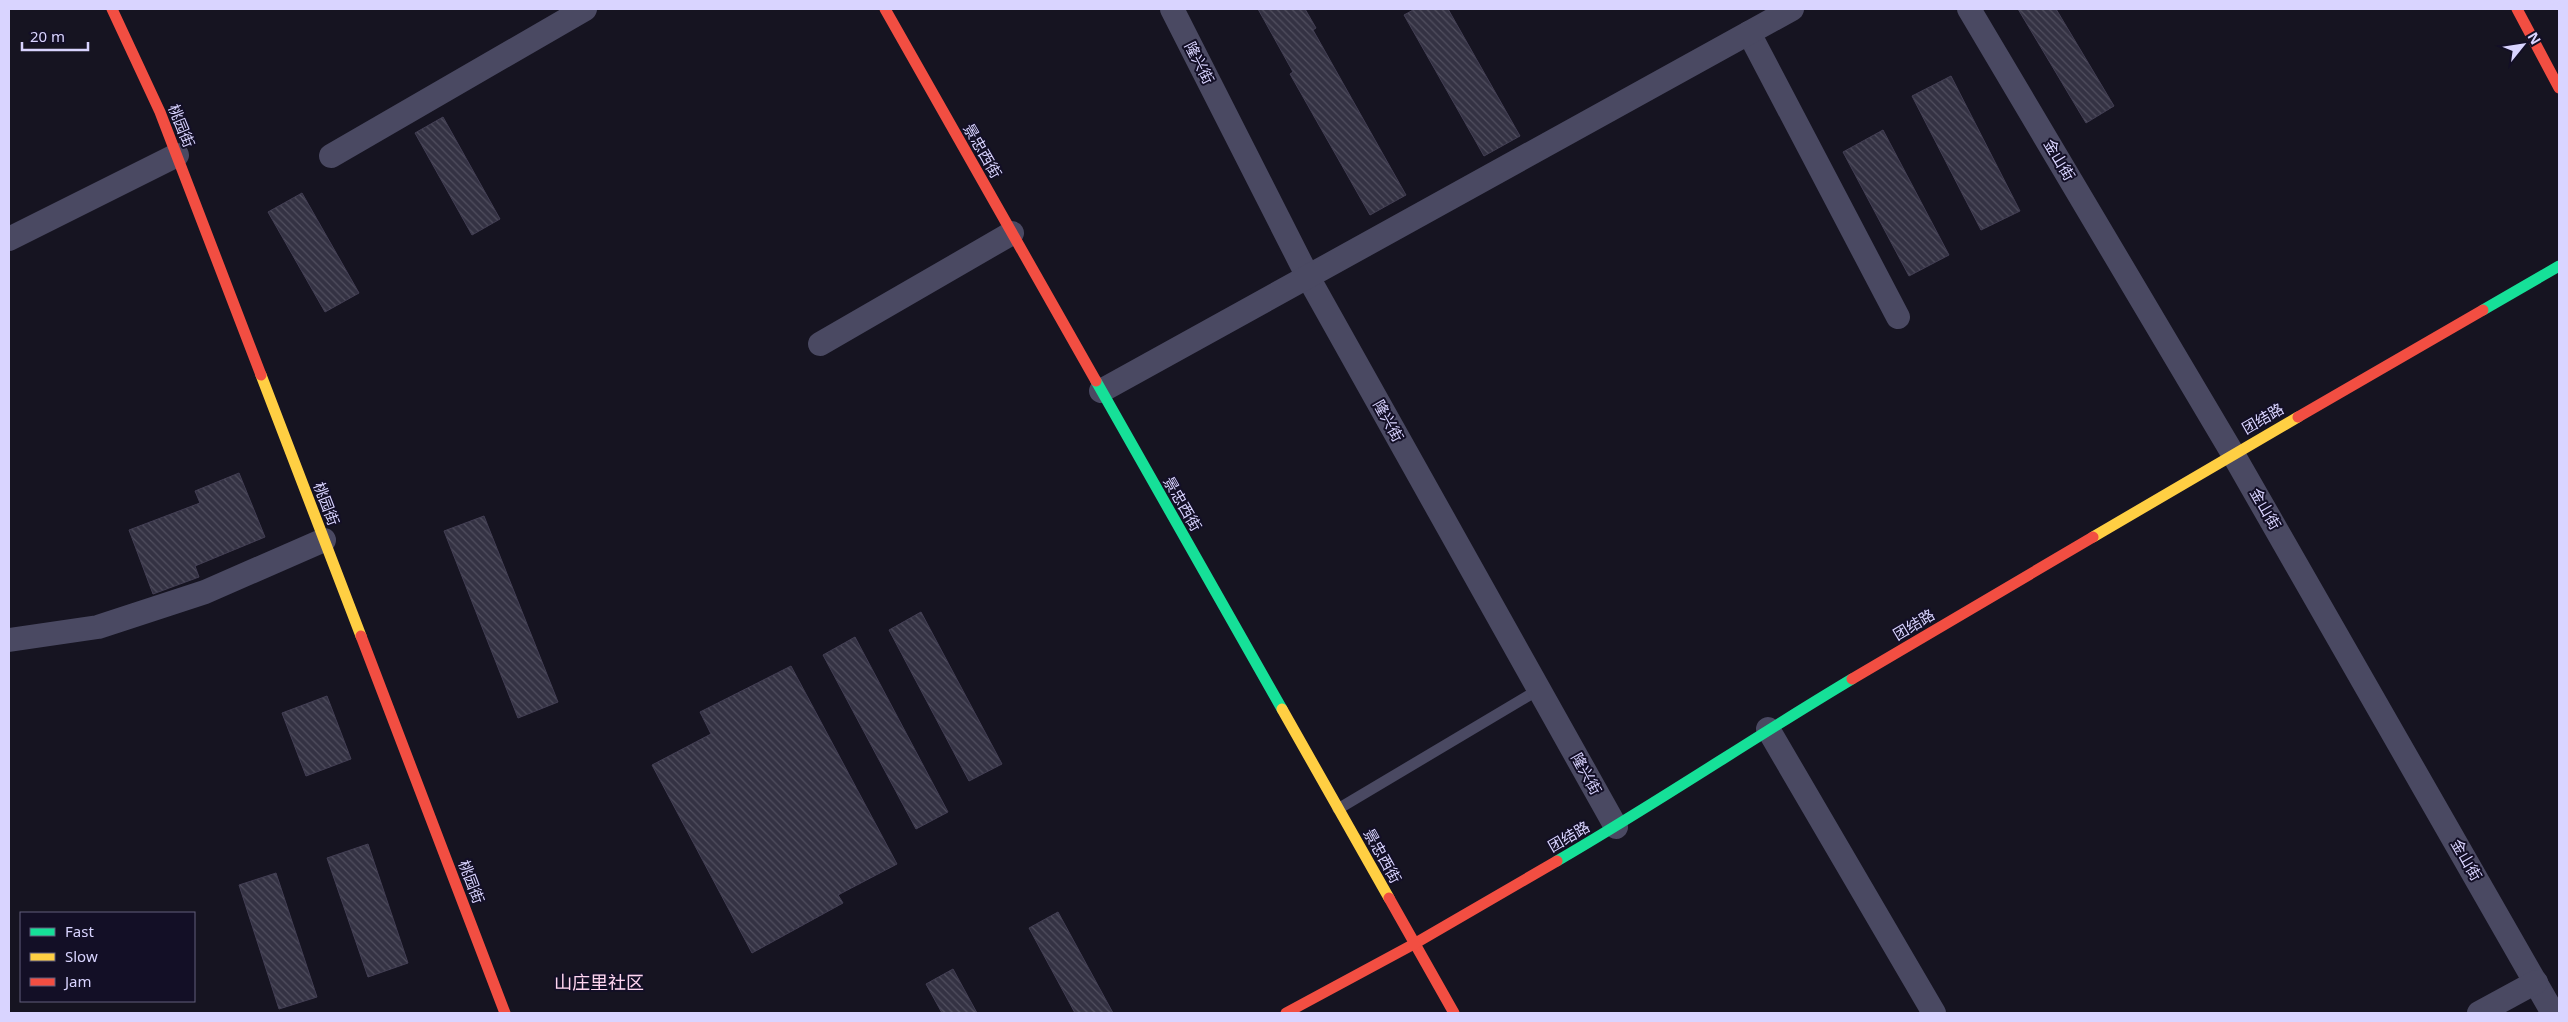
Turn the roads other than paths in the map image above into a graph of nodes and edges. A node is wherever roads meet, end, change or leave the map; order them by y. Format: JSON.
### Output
{"nodes":[{"id":1,"x":112,"y":9,"type":"edge"},
{"id":2,"x":585,"y":9,"type":"edge"},
{"id":3,"x":884,"y":9,"type":"edge"},
{"id":4,"x":1172,"y":9,"type":"edge"},
{"id":5,"x":1792,"y":9,"type":"edge"},
{"id":6,"x":1969,"y":9,"type":"edge"},
{"id":7,"x":2517,"y":9,"type":"edge"},
{"id":8,"x":1750,"y":32,"type":"junction"},
{"id":9,"x":2559,"y":88,"type":"edge"},
{"id":10,"x":177,"y":155,"type":"junction"},
{"id":11,"x":331,"y":156,"type":"dead end"},
{"id":12,"x":1012,"y":233,"type":"junction"},
{"id":13,"x":9,"y":239,"type":"edge"},
{"id":14,"x":2559,"y":266,"type":"edge"},
{"id":15,"x":1308,"y":277,"type":"junction"},
{"id":16,"x":1898,"y":318,"type":"dead end"},
{"id":17,"x":820,"y":344,"type":"dead end"},
{"id":18,"x":1101,"y":392,"type":"junction"},
{"id":19,"x":2233,"y":454,"type":"junction"},
{"id":20,"x":324,"y":540,"type":"junction"},
{"id":21,"x":9,"y":640,"type":"edge"},
{"id":22,"x":1538,"y":690,"type":"junction"},
{"id":23,"x":1768,"y":729,"type":"junction"},
{"id":24,"x":1338,"y":809,"type":"junction"},
{"id":25,"x":1616,"y":827,"type":"junction"},
{"id":26,"x":1414,"y":944,"type":"junction"},
{"id":27,"x":2536,"y":982,"type":"junction"},
{"id":28,"x":505,"y":1013,"type":"edge"},
{"id":29,"x":1286,"y":1013,"type":"edge"},
{"id":30,"x":1454,"y":1013,"type":"edge"},
{"id":31,"x":1934,"y":1013,"type":"edge"},
{"id":32,"x":2479,"y":1013,"type":"edge"},
{"id":33,"x":2554,"y":1013,"type":"edge"}],
"edges":[{"from":1,"to":10,"type":"street","name":"桃园街"},
{"from":2,"to":11,"type":"street"},
{"from":3,"to":12,"type":"street","name":"景忠西街"},
{"from":4,"to":15,"type":"street","name":"隆兴街"},
{"from":5,"to":8,"type":"street"},
{"from":6,"to":19,"type":"street","name":"金山街"},
{"from":7,"to":9,"type":"street"},
{"from":8,"to":15,"type":"street"},
{"from":8,"to":16,"type":"street"},
{"from":10,"to":13,"type":"street"},
{"from":10,"to":20,"type":"street","name":"桃园街"},
{"from":12,"to":17,"type":"street"},
{"from":12,"to":18,"type":"street","name":"景忠西街"},
{"from":14,"to":19,"type":"street","name":"团结路"},
{"from":15,"to":18,"type":"street"},
{"from":15,"to":22,"type":"street","name":"隆兴街"},
{"from":18,"to":24,"type":"street","name":"景忠西街"},
{"from":19,"to":23,"type":"street","name":"团结路"},
{"from":19,"to":27,"type":"street","name":"金山街"},
{"from":20,"to":21,"type":"street"},
{"from":20,"to":28,"type":"street","name":"桃园街"},
{"from":22,"to":24,"type":"lane"},
{"from":22,"to":25,"type":"street","name":"隆兴街"},
{"from":23,"to":25,"type":"street","name":"团结路"},
{"from":23,"to":31,"type":"street"},
{"from":24,"to":26,"type":"street","name":"景忠西街"},
{"from":25,"to":26,"type":"street","name":"团结路"},
{"from":26,"to":29,"type":"street","name":"团结路"},
{"from":26,"to":30,"type":"street","name":"景忠西街"},
{"from":27,"to":32,"type":"street"},
{"from":27,"to":33,"type":"street","name":"金山街"}]}
